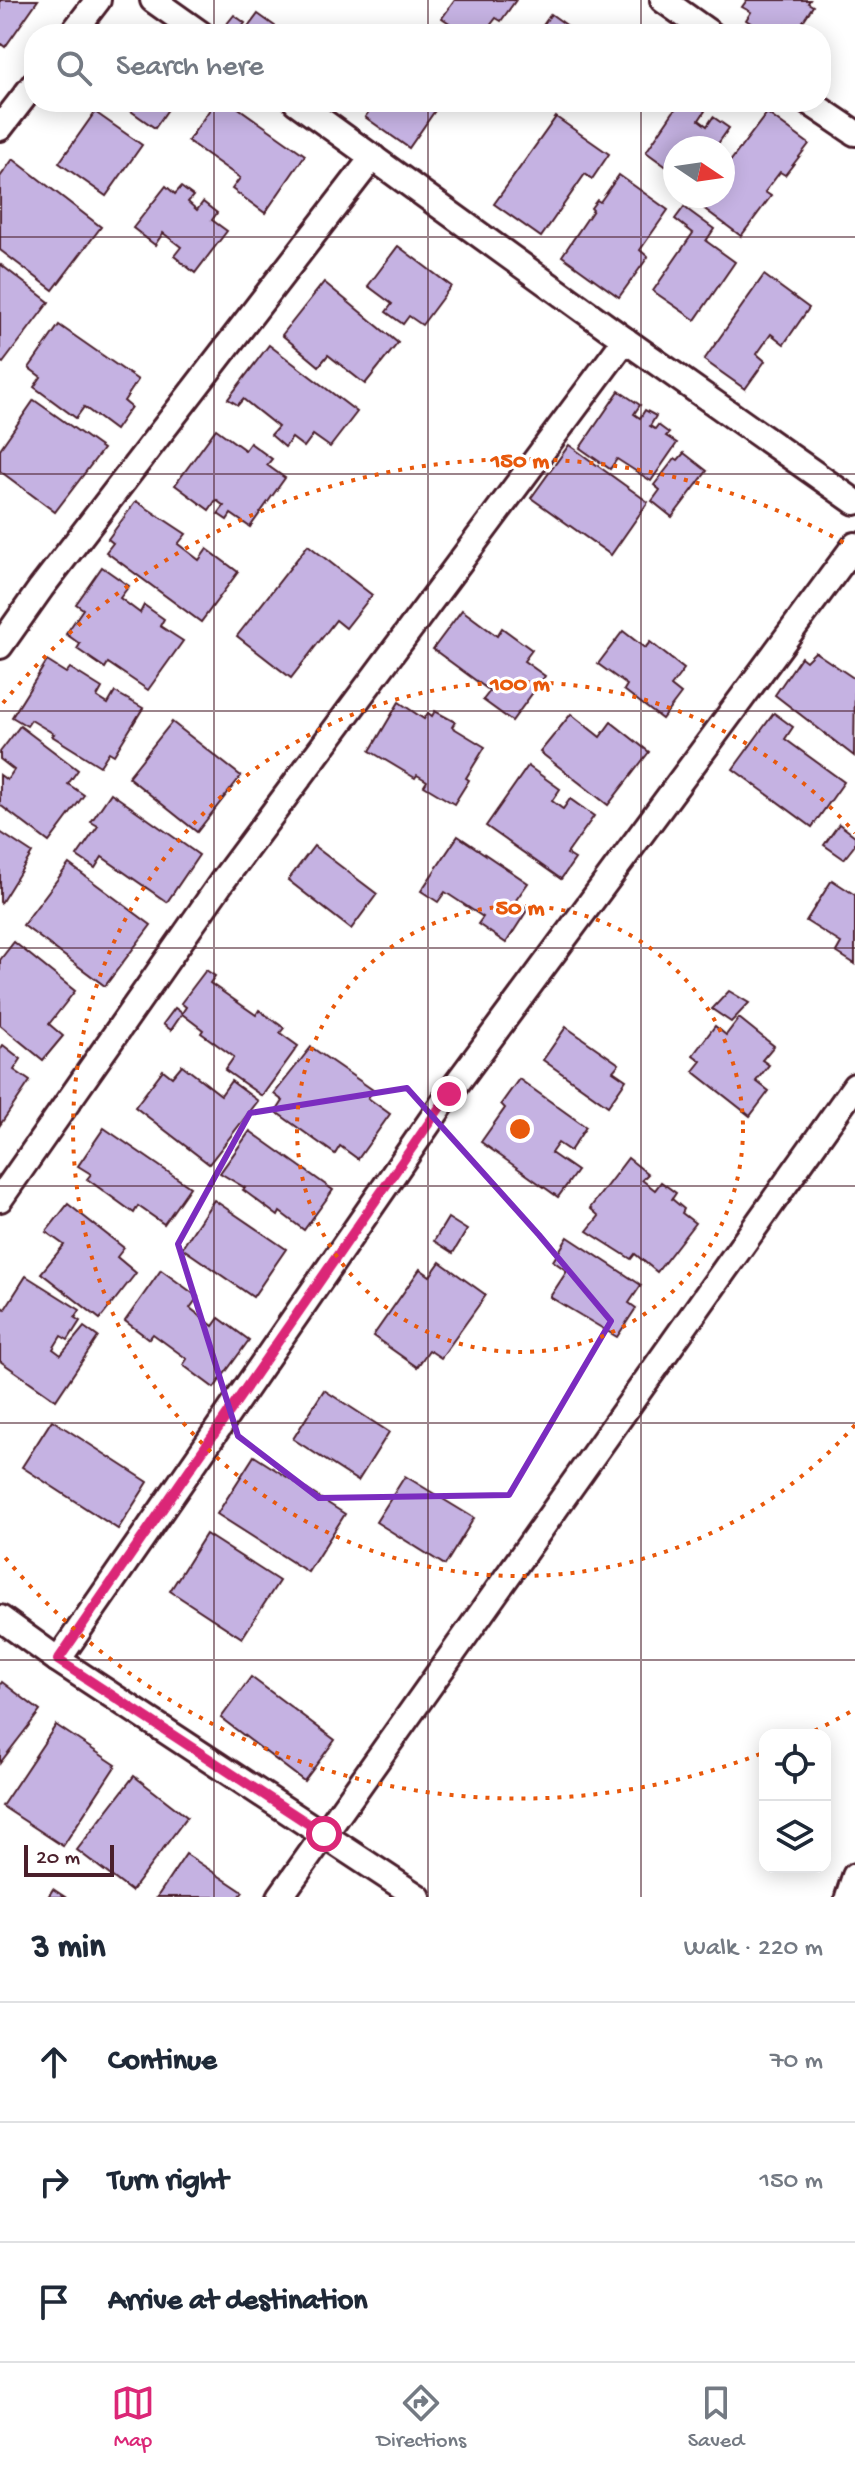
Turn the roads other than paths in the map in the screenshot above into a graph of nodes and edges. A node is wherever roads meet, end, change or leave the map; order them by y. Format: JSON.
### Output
{"nodes":[{"id":1,"x":98,"y":0,"type":"edge"},
{"id":2,"x":153,"y":0,"type":"edge"},
{"id":3,"x":663,"y":0,"type":"edge"},
{"id":4,"x":80,"y":24,"type":"edge"},
{"id":5,"x":187,"y":24,"type":"edge"},
{"id":6,"x":697,"y":24,"type":"edge"},
{"id":7,"x":24,"y":97,"type":"edge"},
{"id":8,"x":310,"y":112,"type":"edge"},
{"id":9,"x":824,"y":112,"type":"edge"},
{"id":10,"x":0,"y":128,"type":"edge"},
{"id":11,"x":855,"y":133,"type":"edge"},
{"id":12,"x":373,"y":157,"type":"junction"},
{"id":13,"x":625,"y":340,"type":"junction"},
{"id":14,"x":855,"y":502,"type":"edge"},
{"id":15,"x":855,"y":545,"type":"edge"},
{"id":16,"x":0,"y":646,"type":"edge"},
{"id":17,"x":855,"y":1086,"type":"edge"},
{"id":18,"x":0,"y":1199,"type":"edge"},
{"id":19,"x":0,"y":1618,"type":"edge"},
{"id":20,"x":58,"y":1660,"type":"junction"},
{"id":21,"x":324,"y":1834,"type":"junction"},
{"id":22,"x":855,"y":1876,"type":"edge"},
{"id":23,"x":280,"y":1897,"type":"edge"},
{"id":24,"x":418,"y":1897,"type":"edge"},
{"id":25,"x":848,"y":1897,"type":"edge"}],
"edges":[{"from":1,"to":4,"type":"street"},
{"from":2,"to":5,"type":"street"},
{"from":3,"to":6,"type":"street"},
{"from":7,"to":10,"type":"street"},
{"from":8,"to":12,"type":"street"},
{"from":9,"to":11,"type":"street"},
{"from":12,"to":13,"type":"street"},
{"from":12,"to":16,"type":"street"},
{"from":13,"to":14,"type":"street"},
{"from":13,"to":18,"type":"street"},
{"from":15,"to":20,"type":"street"},
{"from":17,"to":21,"type":"street"},
{"from":19,"to":20,"type":"street"},
{"from":20,"to":21,"type":"street"},
{"from":21,"to":23,"type":"street"},
{"from":21,"to":24,"type":"street"},
{"from":22,"to":25,"type":"street"}]}
